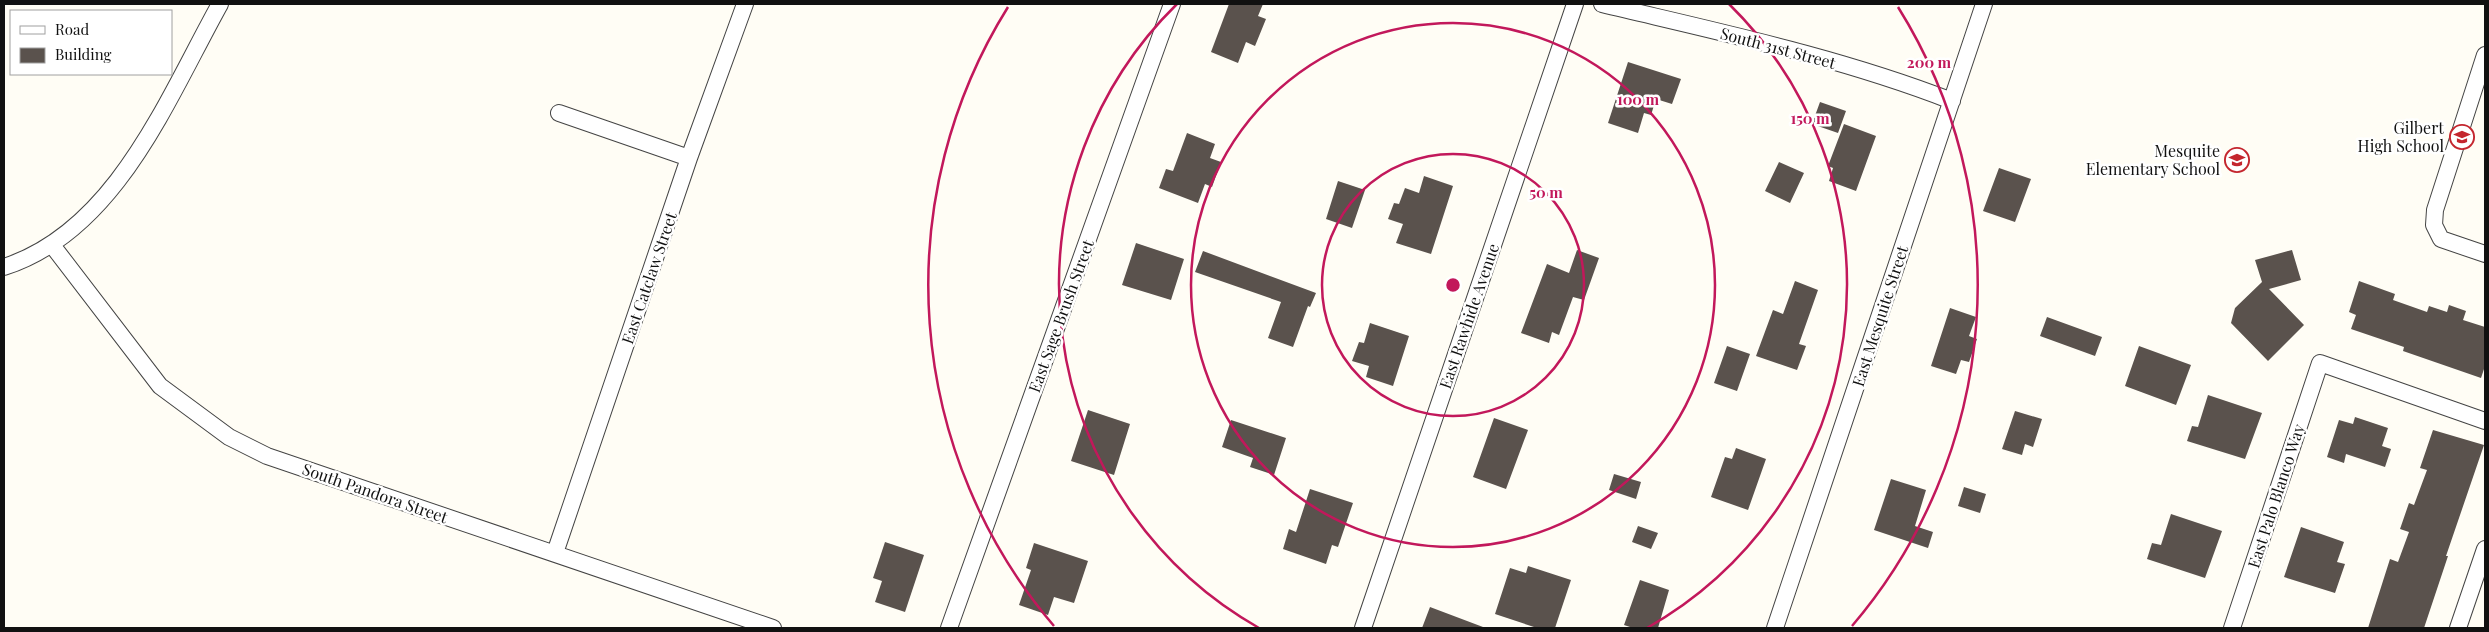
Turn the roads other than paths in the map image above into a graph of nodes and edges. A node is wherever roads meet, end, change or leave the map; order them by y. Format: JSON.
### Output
{"nodes":[{"id":1,"x":220,"y":4,"type":"edge"},
{"id":2,"x":745,"y":4,"type":"edge"},
{"id":3,"x":1172,"y":4,"type":"edge"},
{"id":4,"x":1575,"y":4,"type":"edge"},
{"id":5,"x":1602,"y":4,"type":"edge"},
{"id":6,"x":1984,"y":4,"type":"edge"},
{"id":7,"x":2485,"y":55,"type":"edge"},
{"id":8,"x":1952,"y":101,"type":"junction"},
{"id":9,"x":559,"y":113,"type":"dead end"},
{"id":10,"x":689,"y":158,"type":"junction"},
{"id":11,"x":52,"y":245,"type":"junction"},
{"id":12,"x":2485,"y":254,"type":"edge"},
{"id":13,"x":4,"y":267,"type":"edge"},
{"id":14,"x":2485,"y":421,"type":"edge"},
{"id":15,"x":2485,"y":549,"type":"edge"},
{"id":16,"x":555,"y":553,"type":"junction"},
{"id":17,"x":773,"y":628,"type":"edge"},
{"id":18,"x":949,"y":628,"type":"edge"},
{"id":19,"x":1363,"y":628,"type":"edge"},
{"id":20,"x":1776,"y":628,"type":"edge"},
{"id":21,"x":2232,"y":628,"type":"edge"},
{"id":22,"x":2458,"y":628,"type":"edge"}],
"edges":[{"from":1,"to":11,"type":"street"},
{"from":2,"to":10,"type":"street","name":"East Catclaw Street"},
{"from":3,"to":18,"type":"street","name":"East Sage Brush Street"},
{"from":4,"to":19,"type":"street","name":"East Rawhide Avenue"},
{"from":5,"to":8,"type":"street","name":"South 31st Street"},
{"from":6,"to":8,"type":"street","name":"East Mesquite Street"},
{"from":7,"to":12,"type":"street"},
{"from":8,"to":20,"type":"street","name":"East Mesquite Street"},
{"from":9,"to":10,"type":"street"},
{"from":10,"to":16,"type":"street","name":"East Catclaw Street"},
{"from":11,"to":13,"type":"street"},
{"from":11,"to":16,"type":"street","name":"South Pandora Street"},
{"from":14,"to":21,"type":"street","name":"East Palo Blanco Way"},
{"from":15,"to":22,"type":"street"},
{"from":16,"to":17,"type":"street","name":"South Pandora Street"}]}
